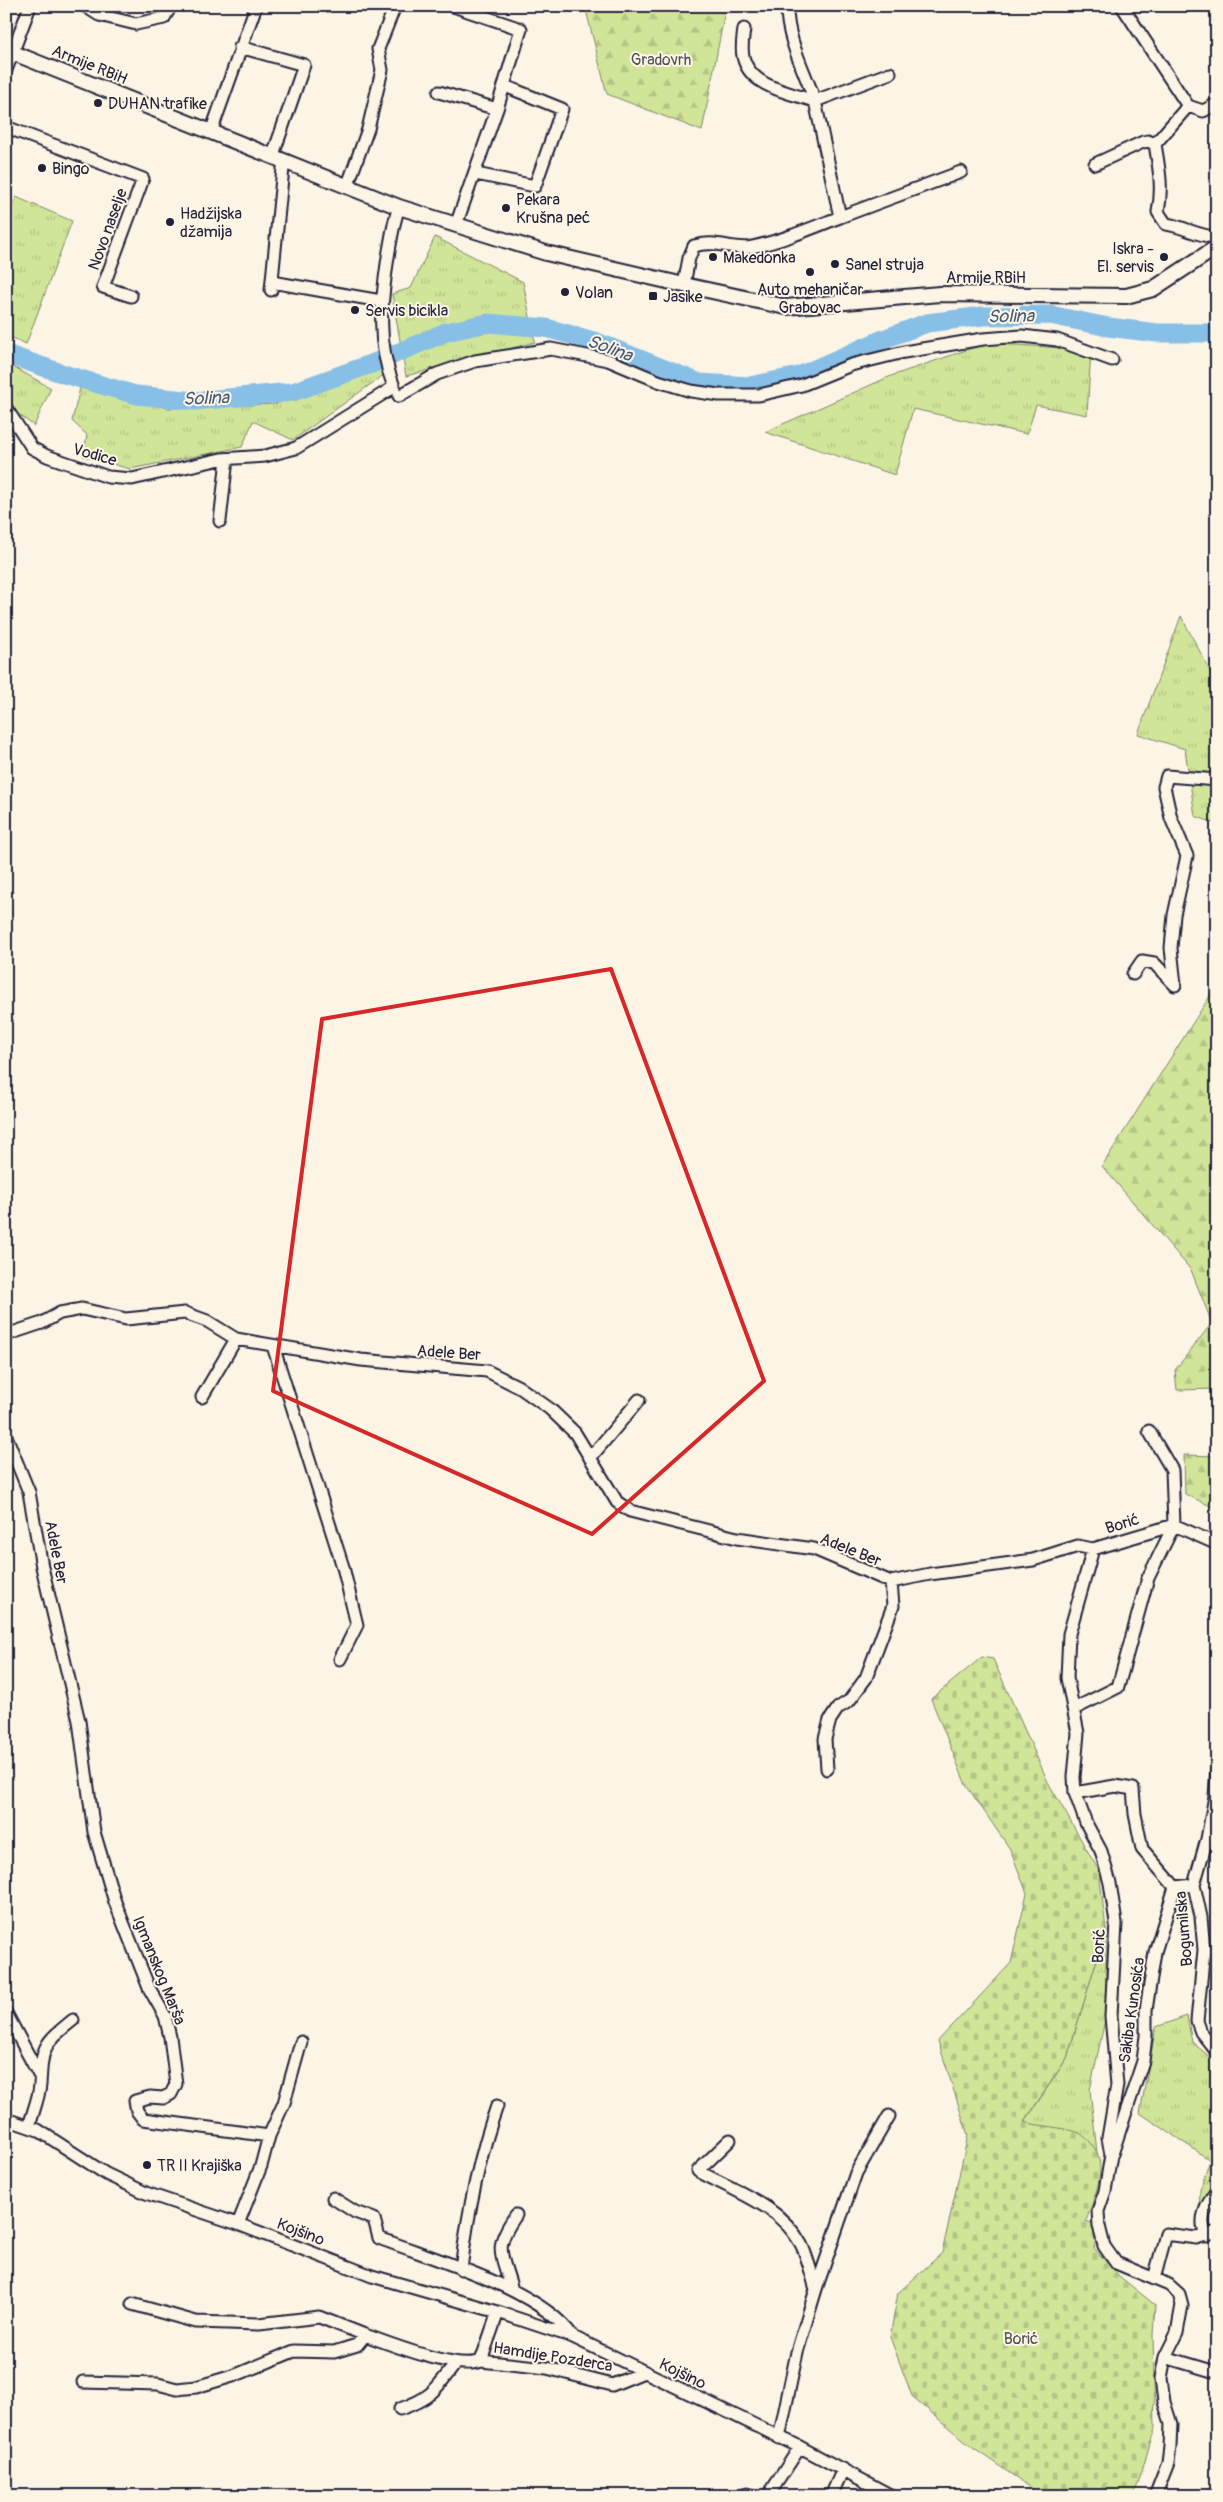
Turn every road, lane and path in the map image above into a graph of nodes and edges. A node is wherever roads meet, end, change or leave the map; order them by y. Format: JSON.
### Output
{"nodes":[{"id":1,"x":30,"y":6,"type":"edge"},
{"id":2,"x":85,"y":6,"type":"edge"},
{"id":3,"x":171,"y":6,"type":"edge"},
{"id":4,"x":256,"y":6,"type":"edge"},
{"id":5,"x":395,"y":6,"type":"edge"},
{"id":6,"x":453,"y":6,"type":"edge"},
{"id":7,"x":787,"y":6,"type":"edge"},
{"id":8,"x":1122,"y":6,"type":"edge"},
{"id":9,"x":744,"y":29,"type":"dead end"},
{"id":10,"x":240,"y":47,"type":"junction"},
{"id":11,"x":9,"y":51,"type":"edge"},
{"id":12,"x":6,"y":70,"type":"edge"},
{"id":13,"x":890,"y":73,"type":"dead end"},
{"id":14,"x":505,"y":86,"type":"junction"},
{"id":15,"x":439,"y":92,"type":"dead end"},
{"id":16,"x":815,"y":101,"type":"junction"},
{"id":17,"x":1217,"y":104,"type":"edge"},
{"id":18,"x":1188,"y":106,"type":"junction"},
{"id":19,"x":497,"y":109,"type":"junction"},
{"id":20,"x":6,"y":128,"type":"edge"},
{"id":21,"x":211,"y":132,"type":"junction"},
{"id":22,"x":1154,"y":144,"type":"junction"},
{"id":23,"x":273,"y":155,"type":"junction"},
{"id":24,"x":287,"y":161,"type":"junction"},
{"id":25,"x":1095,"y":164,"type":"dead end"},
{"id":26,"x":961,"y":172,"type":"dead end"},
{"id":27,"x":476,"y":174,"type":"junction"},
{"id":28,"x":347,"y":187,"type":"junction"},
{"id":29,"x":399,"y":207,"type":"junction"},
{"id":30,"x":840,"y":217,"type":"junction"},
{"id":31,"x":456,"y":225,"type":"junction"},
{"id":32,"x":1217,"y":237,"type":"edge"},
{"id":33,"x":1217,"y":247,"type":"edge"},
{"id":34,"x":684,"y":285,"type":"junction"},
{"id":35,"x":131,"y":296,"type":"dead end"},
{"id":36,"x":381,"y":301,"type":"junction"},
{"id":37,"x":1112,"y":360,"type":"dead end"},
{"id":38,"x":395,"y":387,"type":"junction"},
{"id":39,"x":6,"y":408,"type":"edge"},
{"id":40,"x":227,"y":459,"type":"junction"},
{"id":41,"x":220,"y":521,"type":"dead end"},
{"id":42,"x":1217,"y":780,"type":"edge"},
{"id":43,"x":1133,"y":974,"type":"dead end"},
{"id":44,"x":6,"y":1335,"type":"edge"},
{"id":45,"x":236,"y":1340,"type":"junction"},
{"id":46,"x":273,"y":1346,"type":"junction"},
{"id":47,"x":202,"y":1396,"type":"dead end"},
{"id":48,"x":639,"y":1400,"type":"dead end"},
{"id":49,"x":1149,"y":1431,"type":"dead end"},
{"id":50,"x":6,"y":1436,"type":"edge"},
{"id":51,"x":590,"y":1458,"type":"junction"},
{"id":52,"x":1174,"y":1525,"type":"junction"},
{"id":53,"x":1217,"y":1544,"type":"edge"},
{"id":54,"x":1093,"y":1549,"type":"junction"},
{"id":55,"x":891,"y":1582,"type":"junction"},
{"id":56,"x":340,"y":1659,"type":"dead end"},
{"id":57,"x":69,"y":1677,"type":"joint"},
{"id":58,"x":1074,"y":1709,"type":"junction"},
{"id":59,"x":827,"y":1769,"type":"dead end"},
{"id":60,"x":1217,"y":1769,"type":"edge"},
{"id":61,"x":1075,"y":1793,"type":"junction"},
{"id":62,"x":1216,"y":1796,"type":"edge"},
{"id":63,"x":1194,"y":1885,"type":"junction"},
{"id":64,"x":1175,"y":1887,"type":"junction"},
{"id":65,"x":6,"y":2012,"type":"edge"},
{"id":66,"x":73,"y":2020,"type":"dead end"},
{"id":67,"x":301,"y":2042,"type":"dead end"},
{"id":68,"x":1217,"y":2052,"type":"edge"},
{"id":69,"x":39,"y":2075,"type":"junction"},
{"id":70,"x":497,"y":2106,"type":"dead end"},
{"id":71,"x":889,"y":2116,"type":"dead end"},
{"id":72,"x":6,"y":2118,"type":"edge"},
{"id":73,"x":29,"y":2127,"type":"junction"},
{"id":74,"x":269,"y":2136,"type":"junction"},
{"id":75,"x":730,"y":2140,"type":"dead end"},
{"id":76,"x":1111,"y":2155,"type":"junction"},
{"id":77,"x":1217,"y":2190,"type":"edge"},
{"id":78,"x":333,"y":2198,"type":"dead end"},
{"id":79,"x":516,"y":2215,"type":"dead end"},
{"id":80,"x":238,"y":2224,"type":"junction"},
{"id":81,"x":1212,"y":2234,"type":"edge"},
{"id":82,"x":461,"y":2269,"type":"junction"},
{"id":83,"x":1154,"y":2279,"type":"junction"},
{"id":84,"x":816,"y":2289,"type":"junction"},
{"id":85,"x":512,"y":2290,"type":"junction"},
{"id":86,"x":132,"y":2304,"type":"dead end"},
{"id":87,"x":498,"y":2312,"type":"junction"},
{"id":88,"x":365,"y":2336,"type":"junction"},
{"id":89,"x":573,"y":2337,"type":"junction"},
{"id":90,"x":1165,"y":2357,"type":"junction"},
{"id":91,"x":480,"y":2361,"type":"junction"},
{"id":92,"x":456,"y":2364,"type":"junction"},
{"id":93,"x":1217,"y":2370,"type":"edge"},
{"id":94,"x":644,"y":2372,"type":"junction"},
{"id":95,"x":83,"y":2382,"type":"dead end"},
{"id":96,"x":400,"y":2408,"type":"dead end"},
{"id":97,"x":779,"y":2438,"type":"junction"},
{"id":98,"x":800,"y":2447,"type":"junction"},
{"id":99,"x":843,"y":2469,"type":"junction"},
{"id":100,"x":741,"y":2496,"type":"edge"},
{"id":101,"x":753,"y":2496,"type":"edge"},
{"id":102,"x":768,"y":2496,"type":"edge"},
{"id":103,"x":831,"y":2496,"type":"edge"},
{"id":104,"x":892,"y":2496,"type":"edge"},
{"id":105,"x":1155,"y":2496,"type":"edge"}],
"edges":[{"from":1,"to":11,"type":"street"},
{"from":2,"to":3,"type":"street"},
{"from":4,"to":10,"type":"street"},
{"from":5,"to":28,"type":"street"},
{"from":6,"to":14,"type":"street"},
{"from":7,"to":16,"type":"street"},
{"from":8,"to":18,"type":"street"},
{"from":9,"to":16,"type":"street"},
{"from":10,"to":21,"type":"street"},
{"from":10,"to":23,"type":"street"},
{"from":11,"to":12,"type":"street"},
{"from":11,"to":21,"type":"main road","name":"Armije RBiH"},
{"from":13,"to":16,"type":"street"},
{"from":14,"to":19,"type":"street"},
{"from":14,"to":27,"type":"street"},
{"from":15,"to":19,"type":"street"},
{"from":16,"to":30,"type":"street"},
{"from":17,"to":18,"type":"street"},
{"from":18,"to":22,"type":"street"},
{"from":19,"to":27,"type":"street"},
{"from":20,"to":35,"type":"street","name":"Novo naselje"},
{"from":21,"to":23,"type":"main road","name":"Armije RBiH"},
{"from":22,"to":25,"type":"street"},
{"from":22,"to":32,"type":"street"},
{"from":23,"to":24,"type":"main road","name":"Armije RBiH"},
{"from":24,"to":28,"type":"main road","name":"Armije RBiH"},
{"from":24,"to":36,"type":"street"},
{"from":26,"to":30,"type":"street"},
{"from":27,"to":31,"type":"street"},
{"from":28,"to":29,"type":"main road","name":"Armije RBiH"},
{"from":29,"to":31,"type":"main road","name":"Armije RBiH"},
{"from":29,"to":36,"type":"street"},
{"from":30,"to":34,"type":"street"},
{"from":31,"to":34,"type":"main road","name":"Armije RBiH"},
{"from":33,"to":34,"type":"main road","name":"Armije RBiH"},
{"from":36,"to":38,"type":"street"},
{"from":37,"to":38,"type":"street","name":"Vodice"},
{"from":38,"to":40,"type":"street","name":"Vodice"},
{"from":39,"to":40,"type":"street","name":"Vodice"},
{"from":40,"to":41,"type":"street"},
{"from":42,"to":43,"type":"street"},
{"from":44,"to":45,"type":"street","name":"Adele Ber"},
{"from":45,"to":46,"type":"street","name":"Adele Ber"},
{"from":45,"to":47,"type":"street"},
{"from":46,"to":51,"type":"street","name":"Adele Ber"},
{"from":46,"to":56,"type":"street"},
{"from":48,"to":51,"type":"street"},
{"from":49,"to":52,"type":"street"},
{"from":50,"to":57,"type":"street","name":"Adele Ber"},
{"from":51,"to":55,"type":"street","name":"Adele Ber"},
{"from":52,"to":53,"type":"street"},
{"from":52,"to":54,"type":"street","name":"Borić"},
{"from":52,"to":58,"type":"street"},
{"from":54,"to":55,"type":"street","name":"Adele Ber"},
{"from":54,"to":58,"type":"street","name":"Borić"},
{"from":55,"to":59,"type":"street","name":"Adele Ber"},
{"from":57,"to":74,"type":"street","name":"Igmanskog Marša"},
{"from":58,"to":61,"type":"street","name":"Borić"},
{"from":60,"to":62,"type":"street","name":"Bogumilska"},
{"from":61,"to":64,"type":"street"},
{"from":61,"to":76,"type":"street","name":"Borić"},
{"from":62,"to":63,"type":"street","name":"Bogumilska"},
{"from":63,"to":64,"type":"street"},
{"from":63,"to":68,"type":"street","name":"Bogumilska"},
{"from":64,"to":76,"type":"street","name":"Sakiba Kunosića"},
{"from":65,"to":69,"type":"street"},
{"from":66,"to":69,"type":"street"},
{"from":67,"to":74,"type":"street"},
{"from":69,"to":73,"type":"street"},
{"from":70,"to":82,"type":"street"},
{"from":71,"to":84,"type":"street"},
{"from":72,"to":73,"type":"street","name":"Kojšino"},
{"from":73,"to":80,"type":"street","name":"Kojšino"},
{"from":74,"to":80,"type":"street"},
{"from":75,"to":84,"type":"street"},
{"from":76,"to":83,"type":"street","name":"Borić"},
{"from":77,"to":81,"type":"street"},
{"from":78,"to":82,"type":"street","name":"Kojšino"},
{"from":79,"to":85,"type":"street"},
{"from":80,"to":87,"type":"street","name":"Kojšino"},
{"from":81,"to":83,"type":"street"},
{"from":82,"to":85,"type":"street","name":"Kojšino"},
{"from":83,"to":90,"type":"street","name":"Borić"},
{"from":84,"to":97,"type":"street"},
{"from":85,"to":89,"type":"street","name":"Kojšino"},
{"from":86,"to":88,"type":"street","name":"Hamdije Pozderca"},
{"from":87,"to":89,"type":"street","name":"Kojšino"},
{"from":87,"to":91,"type":"street"},
{"from":88,"to":92,"type":"street","name":"Hamdije Pozderca"},
{"from":88,"to":95,"type":"street"},
{"from":89,"to":94,"type":"street","name":"Kojšino"},
{"from":90,"to":93,"type":"street"},
{"from":90,"to":105,"type":"street","name":"Borić"},
{"from":91,"to":92,"type":"street","name":"Hamdije Pozderca"},
{"from":91,"to":94,"type":"street","name":"Hamdije Pozderca"},
{"from":92,"to":96,"type":"street"},
{"from":94,"to":97,"type":"street","name":"Kojšino"},
{"from":97,"to":98,"type":"street","name":"Kojšino"},
{"from":98,"to":99,"type":"street","name":"Kojšino"},
{"from":98,"to":102,"type":"street"},
{"from":99,"to":103,"type":"street"},
{"from":99,"to":104,"type":"street","name":"Kojšino"},
{"from":100,"to":101,"type":"street"}]}
